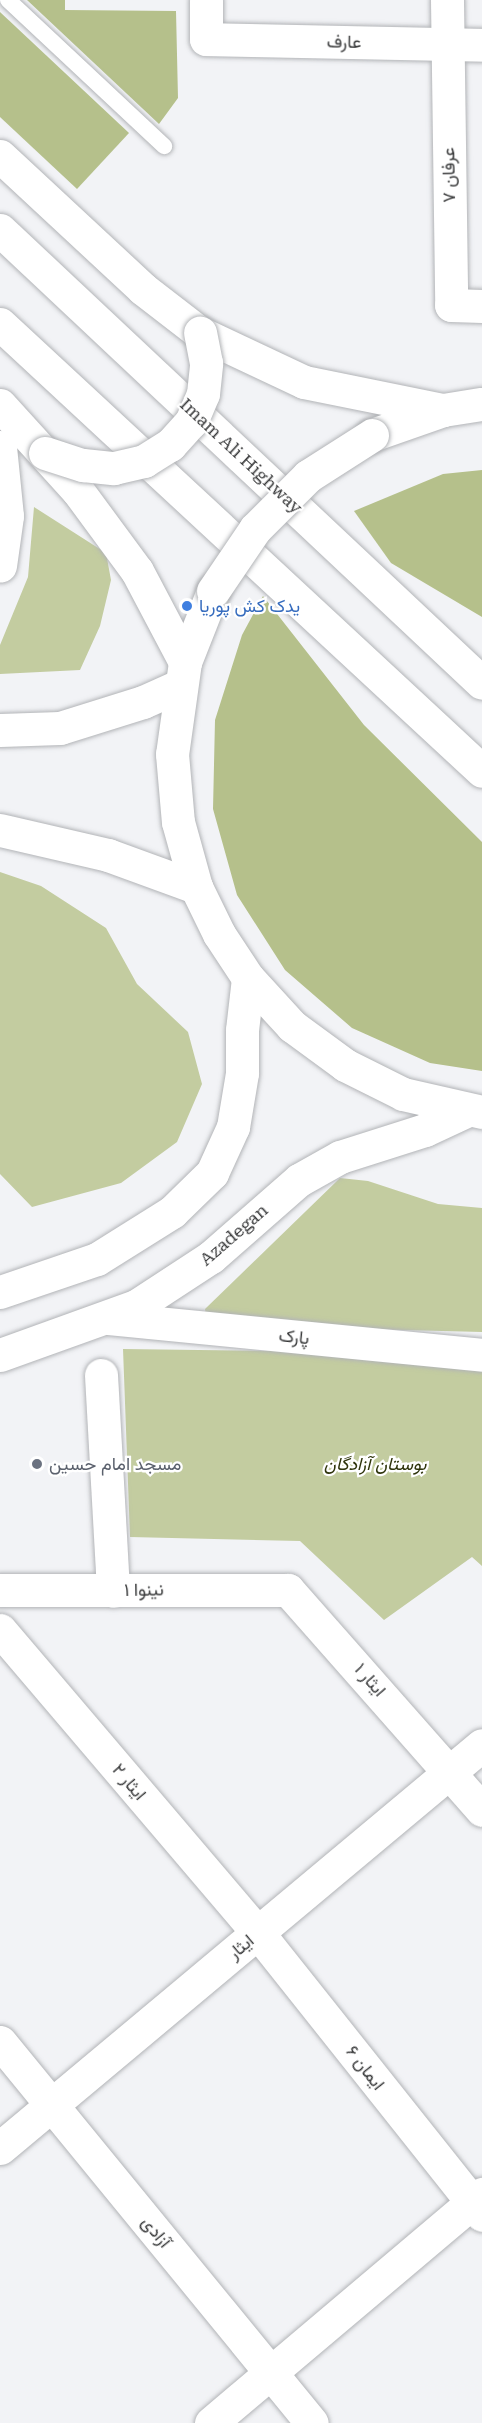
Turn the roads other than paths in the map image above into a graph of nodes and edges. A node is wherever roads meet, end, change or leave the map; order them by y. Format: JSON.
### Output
{"nodes":[{"id":1,"x":8,"y":0,"type":"edge"},
{"id":2,"x":206,"y":0,"type":"edge"},
{"id":3,"x":447,"y":0,"type":"edge"},
{"id":4,"x":446,"y":44,"type":"junction"},
{"id":5,"x":482,"y":45,"type":"edge"},
{"id":6,"x":164,"y":146,"type":"dead end"},
{"id":7,"x":0,"y":156,"type":"edge"},
{"id":8,"x":0,"y":230,"type":"edge"},
{"id":9,"x":466,"y":306,"type":"edge"},
{"id":10,"x":0,"y":324,"type":"edge"},
{"id":11,"x":200,"y":333,"type":"junction"},
{"id":12,"x":482,"y":404,"type":"edge"},
{"id":13,"x":0,"y":405,"type":"edge"},
{"id":14,"x":443,"y":410,"type":"junction"},
{"id":15,"x":0,"y":447,"type":"edge"},
{"id":16,"x":45,"y":453,"type":"junction"},
{"id":17,"x":0,"y":566,"type":"edge"},
{"id":18,"x":182,"y":674,"type":"junction"},
{"id":19,"x":482,"y":682,"type":"edge"},
{"id":20,"x":0,"y":730,"type":"edge"},
{"id":21,"x":482,"y":771,"type":"edge"},
{"id":22,"x":0,"y":830,"type":"edge"},
{"id":23,"x":196,"y":887,"type":"junction"},
{"id":24,"x":248,"y":978,"type":"junction"},
{"id":25,"x":474,"y":1112,"type":"edge"},
{"id":26,"x":0,"y":1292,"type":"edge"},
{"id":27,"x":107,"y":1318,"type":"junction"},
{"id":28,"x":0,"y":1355,"type":"edge"},
{"id":29,"x":482,"y":1356,"type":"edge"},
{"id":30,"x":101,"y":1375,"type":"dead end"},
{"id":31,"x":0,"y":1590,"type":"edge"},
{"id":32,"x":288,"y":1590,"type":"joint"},
{"id":33,"x":113,"y":1591,"type":"junction"},
{"id":34,"x":0,"y":1630,"type":"edge"},
{"id":35,"x":482,"y":1745,"type":"edge"},
{"id":36,"x":450,"y":1772,"type":"junction"},
{"id":37,"x":482,"y":1810,"type":"edge"},
{"id":38,"x":258,"y":1933,"type":"junction"},
{"id":39,"x":0,"y":2042,"type":"edge"},
{"id":40,"x":52,"y":2105,"type":"junction"},
{"id":41,"x":0,"y":2148,"type":"edge"},
{"id":42,"x":479,"y":2204,"type":"edge"},
{"id":43,"x":270,"y":2373,"type":"junction"},
{"id":44,"x":211,"y":2423,"type":"edge"},
{"id":45,"x":312,"y":2423,"type":"edge"}],
"edges":[{"from":1,"to":6,"type":"lane"},
{"from":2,"to":4,"type":"main road","name":"عارف"},
{"from":3,"to":4,"type":"main road","name":"عرفان ۷"},
{"from":4,"to":5,"type":"main road","name":"عارف"},
{"from":4,"to":9,"type":"main road","name":"عرفان ۷"},
{"from":7,"to":11,"type":"main road"},
{"from":8,"to":19,"type":"main road","name":"Imam Ali Highway"},
{"from":10,"to":21,"type":"main road"},
{"from":11,"to":14,"type":"main road"},
{"from":11,"to":16,"type":"main road","bridge":true},
{"from":12,"to":14,"type":"main road"},
{"from":13,"to":16,"type":"main road"},
{"from":14,"to":18,"type":"main road","bridge":true},
{"from":15,"to":17,"type":"main road"},
{"from":16,"to":18,"type":"main road"},
{"from":18,"to":20,"type":"main road"},
{"from":18,"to":23,"type":"main road"},
{"from":22,"to":23,"type":"main road"},
{"from":23,"to":24,"type":"main road"},
{"from":24,"to":25,"type":"main road"},
{"from":24,"to":26,"type":"main road"},
{"from":25,"to":27,"type":"main road","name":"Azadegan"},
{"from":27,"to":28,"type":"main road","name":"Azadegan"},
{"from":27,"to":29,"type":"main road","name":"پارک"},
{"from":30,"to":33,"type":"main road"},
{"from":31,"to":33,"type":"main road","name":"نینوا ۱"},
{"from":32,"to":33,"type":"main road","name":"نینوا ۱"},
{"from":32,"to":36,"type":"main road","name":"ایثار ۱"},
{"from":34,"to":38,"type":"main road","name":"ایثار ۲"},
{"from":35,"to":36,"type":"main road","name":"ایثار"},
{"from":36,"to":37,"type":"main road","name":"ایثار ۱"},
{"from":36,"to":38,"type":"main road","name":"ایثار"},
{"from":38,"to":40,"type":"main road","name":"ایثار"},
{"from":38,"to":42,"type":"main road","name":"ایمان ۶"},
{"from":39,"to":40,"type":"main road","name":"آزادی"},
{"from":40,"to":41,"type":"main road","name":"ایثار"},
{"from":40,"to":43,"type":"main road","name":"آزادی"},
{"from":42,"to":43,"type":"main road"},
{"from":43,"to":44,"type":"main road"},
{"from":43,"to":45,"type":"main road","name":"آزادی"}]}
